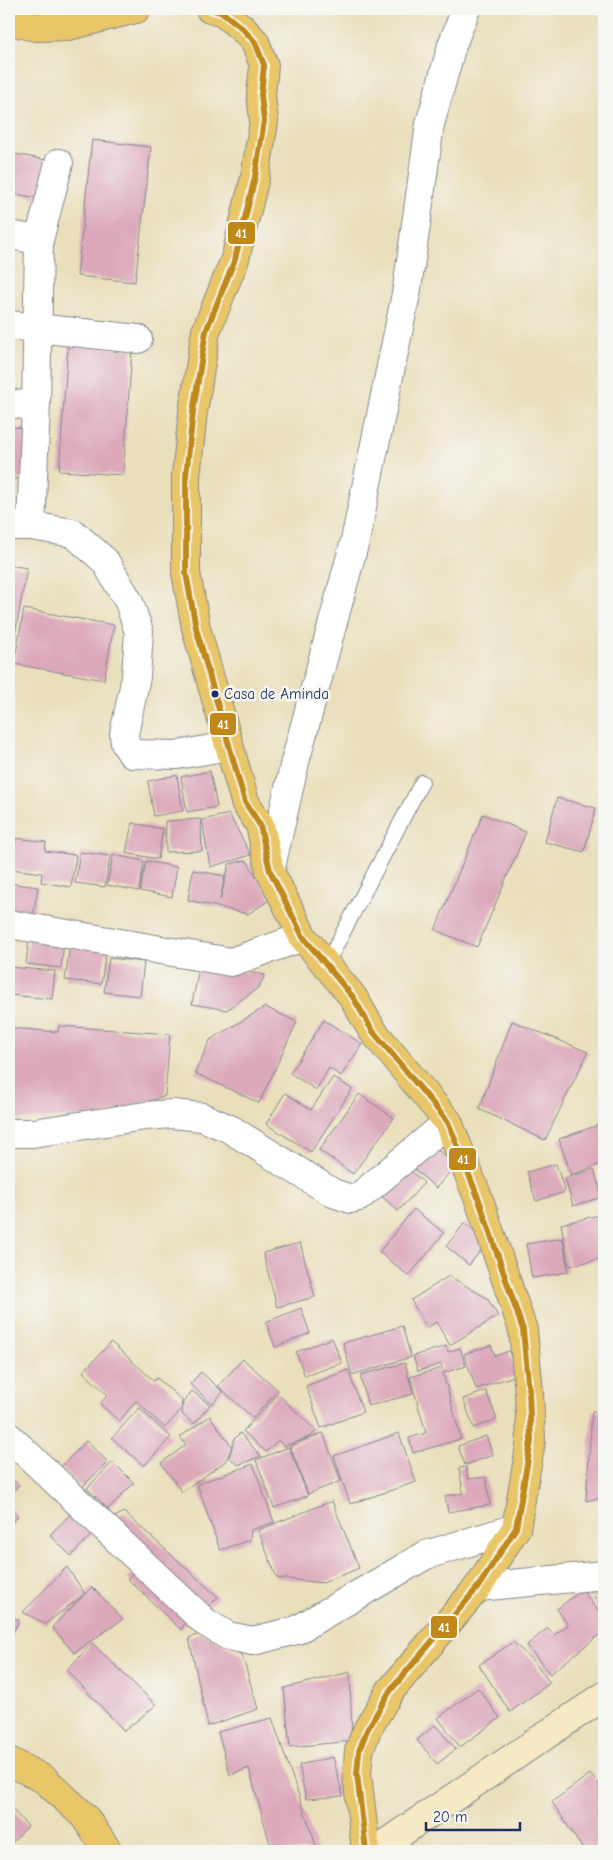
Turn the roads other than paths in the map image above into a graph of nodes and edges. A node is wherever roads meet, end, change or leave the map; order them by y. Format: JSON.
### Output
{"nodes":[{"id":1,"x":136,"y":9,"type":"edge"},
{"id":2,"x":210,"y":9,"type":"edge"},
{"id":3,"x":466,"y":9,"type":"edge"},
{"id":4,"x":9,"y":21,"type":"edge"},
{"id":5,"x":59,"y":163,"type":"dead end"},
{"id":6,"x":9,"y":235,"type":"edge"},
{"id":7,"x":39,"y":240,"type":"junction"},
{"id":8,"x":9,"y":325,"type":"edge"},
{"id":9,"x":38,"y":327,"type":"junction"},
{"id":10,"x":138,"y":339,"type":"dead end"},
{"id":11,"x":9,"y":404,"type":"edge"},
{"id":12,"x":36,"y":405,"type":"junction"},
{"id":13,"x":20,"y":526,"type":"edge"},
{"id":14,"x":229,"y":746,"type":"junction"},
{"id":15,"x":422,"y":782,"type":"dead end"},
{"id":16,"x":270,"y":871,"type":"junction"},
{"id":17,"x":9,"y":924,"type":"edge"},
{"id":18,"x":303,"y":937,"type":"junction"},
{"id":19,"x":326,"y":965,"type":"junction"},
{"id":20,"x":448,"y":1122,"type":"junction"},
{"id":21,"x":9,"y":1133,"type":"edge"},
{"id":22,"x":9,"y":1437,"type":"edge"},
{"id":23,"x":516,"y":1528,"type":"junction"},
{"id":24,"x":604,"y":1575,"type":"edge"},
{"id":25,"x":478,"y":1586,"type":"junction"},
{"id":26,"x":604,"y":1696,"type":"edge"},
{"id":27,"x":9,"y":1761,"type":"edge"},
{"id":28,"x":108,"y":1851,"type":"edge"},
{"id":29,"x":366,"y":1851,"type":"edge"},
{"id":30,"x":374,"y":1851,"type":"edge"}],
"edges":[{"from":1,"to":4,"type":"highway"},
{"from":2,"to":14,"type":"highway"},
{"from":3,"to":16,"type":"street"},
{"from":5,"to":7,"type":"street"},
{"from":6,"to":7,"type":"street"},
{"from":7,"to":9,"type":"street"},
{"from":8,"to":9,"type":"street"},
{"from":9,"to":10,"type":"street"},
{"from":9,"to":12,"type":"street"},
{"from":11,"to":12,"type":"street"},
{"from":12,"to":13,"type":"street"},
{"from":13,"to":14,"type":"street"},
{"from":14,"to":16,"type":"highway"},
{"from":15,"to":19,"type":"lane"},
{"from":16,"to":18,"type":"highway"},
{"from":17,"to":18,"type":"street"},
{"from":18,"to":19,"type":"highway"},
{"from":19,"to":20,"type":"highway"},
{"from":20,"to":21,"type":"street"},
{"from":20,"to":23,"type":"highway"},
{"from":22,"to":23,"type":"street"},
{"from":23,"to":25,"type":"highway"},
{"from":24,"to":25,"type":"street"},
{"from":25,"to":29,"type":"highway"},
{"from":26,"to":30,"type":"street"},
{"from":27,"to":28,"type":"highway"}]}
